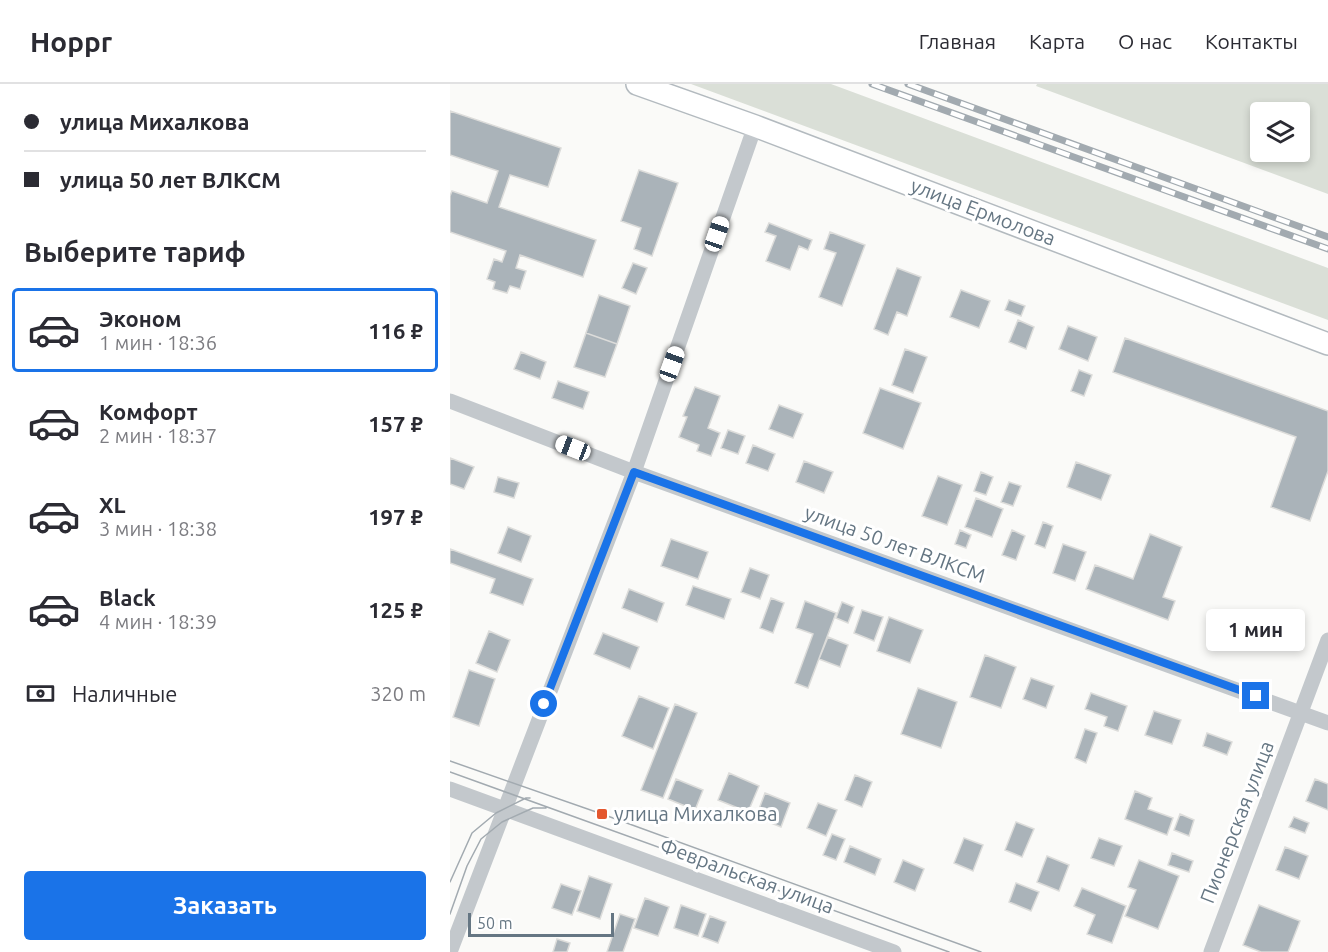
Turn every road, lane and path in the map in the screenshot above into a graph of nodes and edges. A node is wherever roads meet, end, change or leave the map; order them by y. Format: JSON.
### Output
{"nodes":[{"id":1,"x":637,"y":84,"type":"edge"},
{"id":2,"x":755,"y":126,"type":"junction"},
{"id":3,"x":1328,"y":344,"type":"edge"},
{"id":4,"x":450,"y":401,"type":"edge"},
{"id":5,"x":634,"y":472,"type":"junction"},
{"id":6,"x":1328,"y":640,"type":"edge"},
{"id":7,"x":1301,"y":712,"type":"junction"},
{"id":8,"x":1328,"y":723,"type":"edge"},
{"id":9,"x":450,"y":789,"type":"edge"},
{"id":10,"x":504,"y":809,"type":"junction"},
{"id":11,"x":450,"y":952,"type":"edge"},
{"id":12,"x":894,"y":952,"type":"edge"},
{"id":13,"x":1211,"y":952,"type":"edge"}],
"edges":[{"from":1,"to":2,"type":"street","name":"улица Ермолова"},
{"from":2,"to":3,"type":"street","name":"улица Ермолова"},
{"from":2,"to":5,"type":"street"},
{"from":4,"to":5,"type":"street","name":"улица 50 лет ВЛКСМ"},
{"from":5,"to":7,"type":"street","name":"улица 50 лет ВЛКСМ"},
{"from":5,"to":10,"type":"street"},
{"from":6,"to":7,"type":"street","name":"Пионерская улица"},
{"from":7,"to":8,"type":"street","name":"улица 50 лет ВЛКСМ"},
{"from":7,"to":13,"type":"street","name":"Пионерская улица"},
{"from":9,"to":10,"type":"street","name":"Февральская улица"},
{"from":10,"to":11,"type":"street"},
{"from":10,"to":12,"type":"street","name":"Февральская улица"}]}
